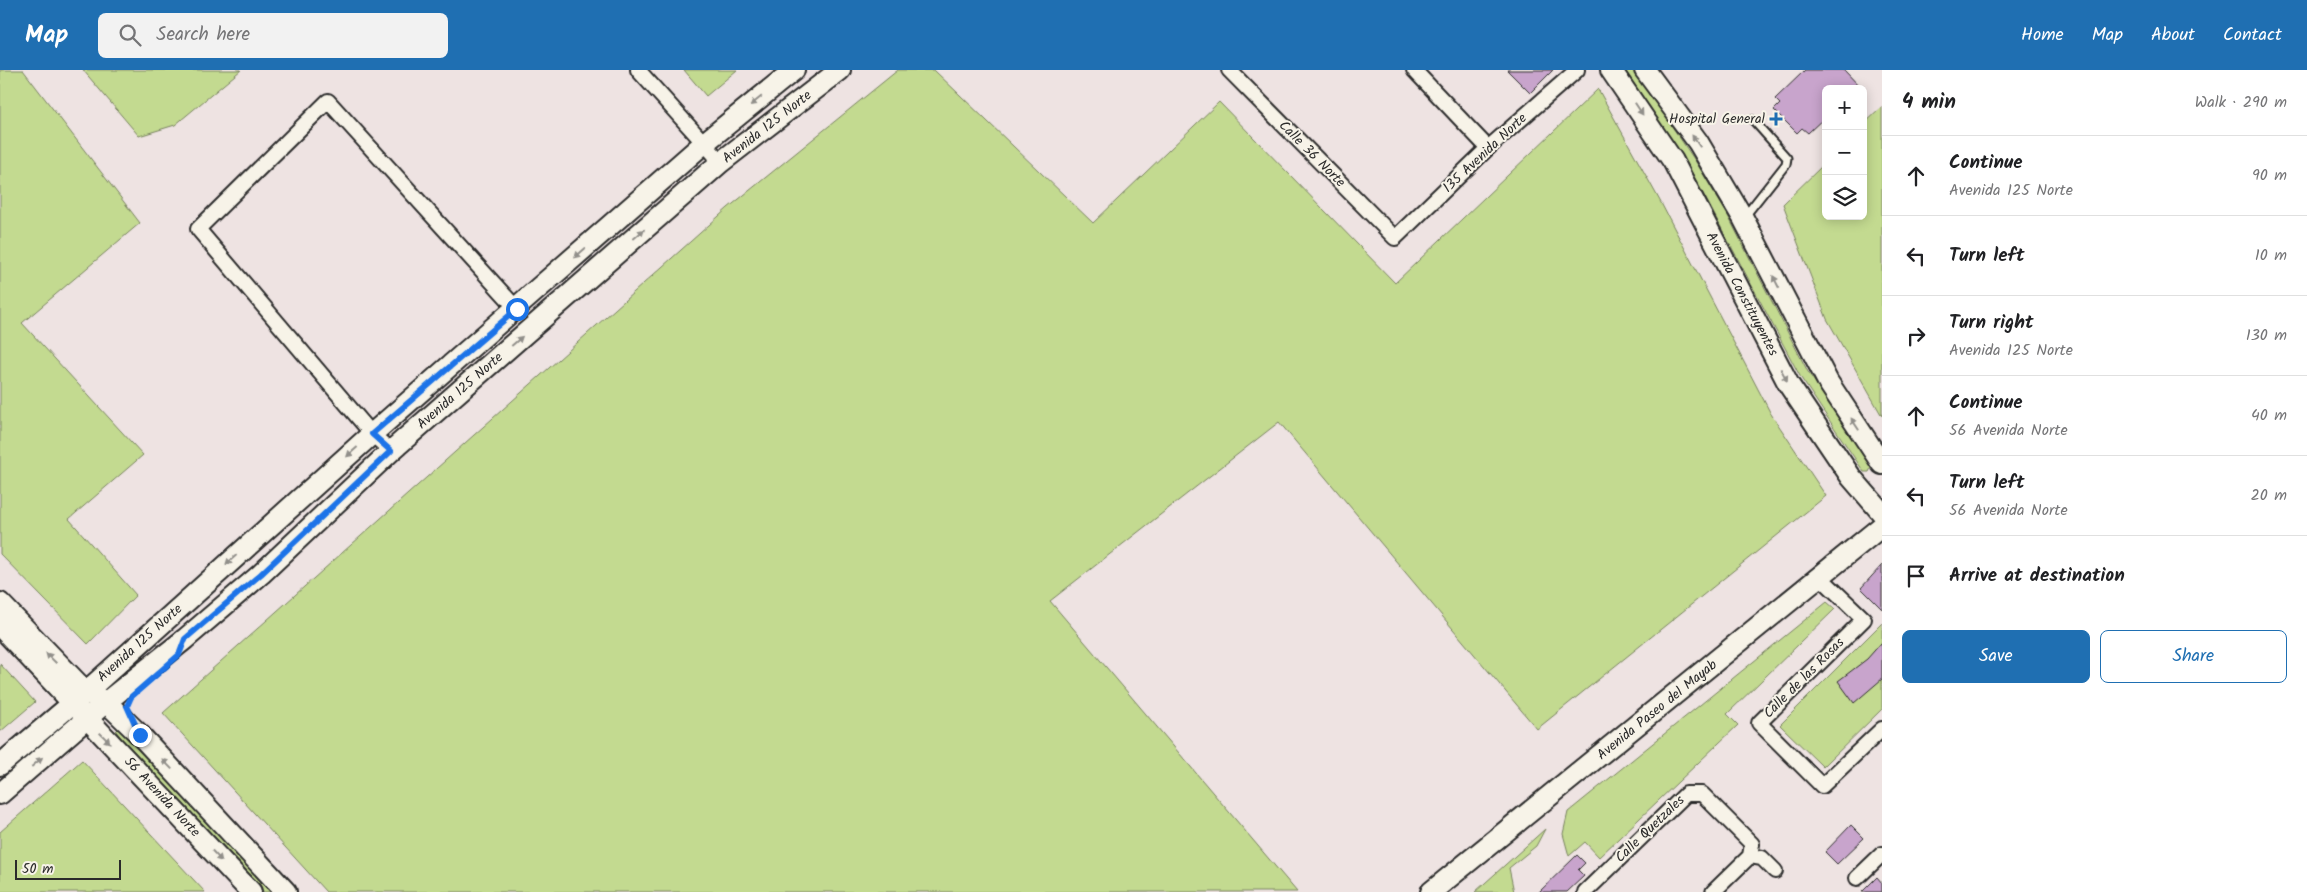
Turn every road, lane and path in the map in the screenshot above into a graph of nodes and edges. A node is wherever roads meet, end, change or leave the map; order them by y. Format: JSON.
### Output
{"nodes":[{"id":1,"x":638,"y":70,"type":"edge"},
{"id":2,"x":794,"y":70,"type":"edge"},
{"id":3,"x":840,"y":70,"type":"edge"},
{"id":4,"x":1230,"y":70,"type":"edge"},
{"id":5,"x":1414,"y":70,"type":"edge"},
{"id":6,"x":1577,"y":70,"type":"edge"},
{"id":7,"x":1611,"y":70,"type":"edge"},
{"id":8,"x":1645,"y":70,"type":"edge"},
{"id":9,"x":1753,"y":120,"type":"dead end"},
{"id":10,"x":703,"y":144,"type":"junction"},
{"id":11,"x":1488,"y":148,"type":"junction"},
{"id":12,"x":721,"y":162,"type":"junction"},
{"id":13,"x":1743,"y":218,"type":"junction"},
{"id":14,"x":1395,"y":238,"type":"joint"},
{"id":15,"x":517,"y":309,"type":"junction"},
{"id":16,"x":372,"y":434,"type":"junction"},
{"id":17,"x":391,"y":451,"type":"junction"},
{"id":18,"x":1882,"y":464,"type":"edge"},
{"id":19,"x":1882,"y":513,"type":"edge"},
{"id":20,"x":1882,"y":526,"type":"edge"},
{"id":21,"x":1819,"y":576,"type":"junction"},
{"id":22,"x":0,"y":603,"type":"edge"},
{"id":23,"x":0,"y":626,"type":"edge"},
{"id":24,"x":185,"y":639,"type":"junction"},
{"id":25,"x":80,"y":697,"type":"junction"},
{"id":26,"x":106,"y":702,"type":"junction"},
{"id":27,"x":87,"y":720,"type":"junction"},
{"id":28,"x":1882,"y":729,"type":"edge"},
{"id":29,"x":140,"y":735,"type":"junction"},
{"id":30,"x":0,"y":764,"type":"edge"},
{"id":31,"x":0,"y":794,"type":"edge"},
{"id":32,"x":1882,"y":854,"type":"edge"},
{"id":33,"x":1750,"y":856,"type":"junction"},
{"id":34,"x":1775,"y":871,"type":"dead end"},
{"id":35,"x":1857,"y":878,"type":"dead end"},
{"id":36,"x":252,"y":892,"type":"edge"},
{"id":37,"x":286,"y":892,"type":"edge"},
{"id":38,"x":1431,"y":892,"type":"edge"},
{"id":39,"x":1585,"y":892,"type":"edge"},
{"id":40,"x":1714,"y":892,"type":"edge"}],
"edges":[{"from":1,"to":10,"type":"street"},
{"from":2,"to":10,"type":"main road","name":"Avenida 125 Norte","one_way":true},
{"from":3,"to":12,"type":"main road","name":"Avenida 125 Norte"},
{"from":4,"to":14,"type":"street","name":"Calle 36 Norte"},
{"from":5,"to":11,"type":"street"},
{"from":6,"to":11,"type":"street","name":"135 Avenida Norte"},
{"from":7,"to":19,"type":"main road","name":"Avenida Constituyentes","one_way":true},
{"from":13,"to":8,"type":"main road","one_way":true},
{"from":9,"to":13,"type":"lane"},
{"from":10,"to":12,"type":"street"},
{"from":10,"to":15,"type":"main road","name":"Avenida 125 Norte","one_way":true},
{"from":11,"to":14,"type":"street","name":"135 Avenida Norte"},
{"from":17,"to":12,"type":"main road","name":"Avenida 125 Norte","one_way":true},
{"from":18,"to":13,"type":"main road","one_way":true},
{"from":15,"to":16,"type":"main road","name":"Avenida 125 Norte"},
{"from":15,"to":16,"type":"street"},
{"from":16,"to":17,"type":"street"},
{"from":16,"to":25,"type":"main road","name":"Avenida 125 Norte","one_way":true},
{"from":17,"to":24,"type":"main road","name":"Avenida 125 Norte"},
{"from":20,"to":21,"type":"main road","name":"Avenida Paseo del Mayab"},
{"from":21,"to":28,"type":"street","name":"Calle de las Rosas"},
{"from":21,"to":38,"type":"main road","name":"Avenida Paseo del Mayab"},
{"from":25,"to":22,"type":"main road","one_way":true},
{"from":23,"to":25,"type":"main road"},
{"from":24,"to":26,"type":"main road","name":"Avenida 125 Norte"},
{"from":24,"to":29,"type":"main road","name":"56 Avenida Norte"},
{"from":25,"to":26,"type":"main road","name":"56 Avenida Norte"},
{"from":25,"to":27,"type":"main road","name":"56 Avenida Norte"},
{"from":25,"to":30,"type":"main road","name":"Avenida 125 Norte"},
{"from":26,"to":27,"type":"main road","name":"Avenida 125 Norte"},
{"from":26,"to":29,"type":"main road","name":"56 Avenida Norte"},
{"from":31,"to":27,"type":"main road","name":"Avenida 125 Norte","one_way":true},
{"from":27,"to":36,"type":"main road","name":"56 Avenida Norte","one_way":true},
{"from":37,"to":29,"type":"main road","name":"56 Avenida Norte","one_way":true},
{"from":32,"to":35,"type":"street"},
{"from":33,"to":34,"type":"street"},
{"from":33,"to":39,"type":"street","name":"Calle Quetzales"},
{"from":33,"to":40,"type":"street"}]}
